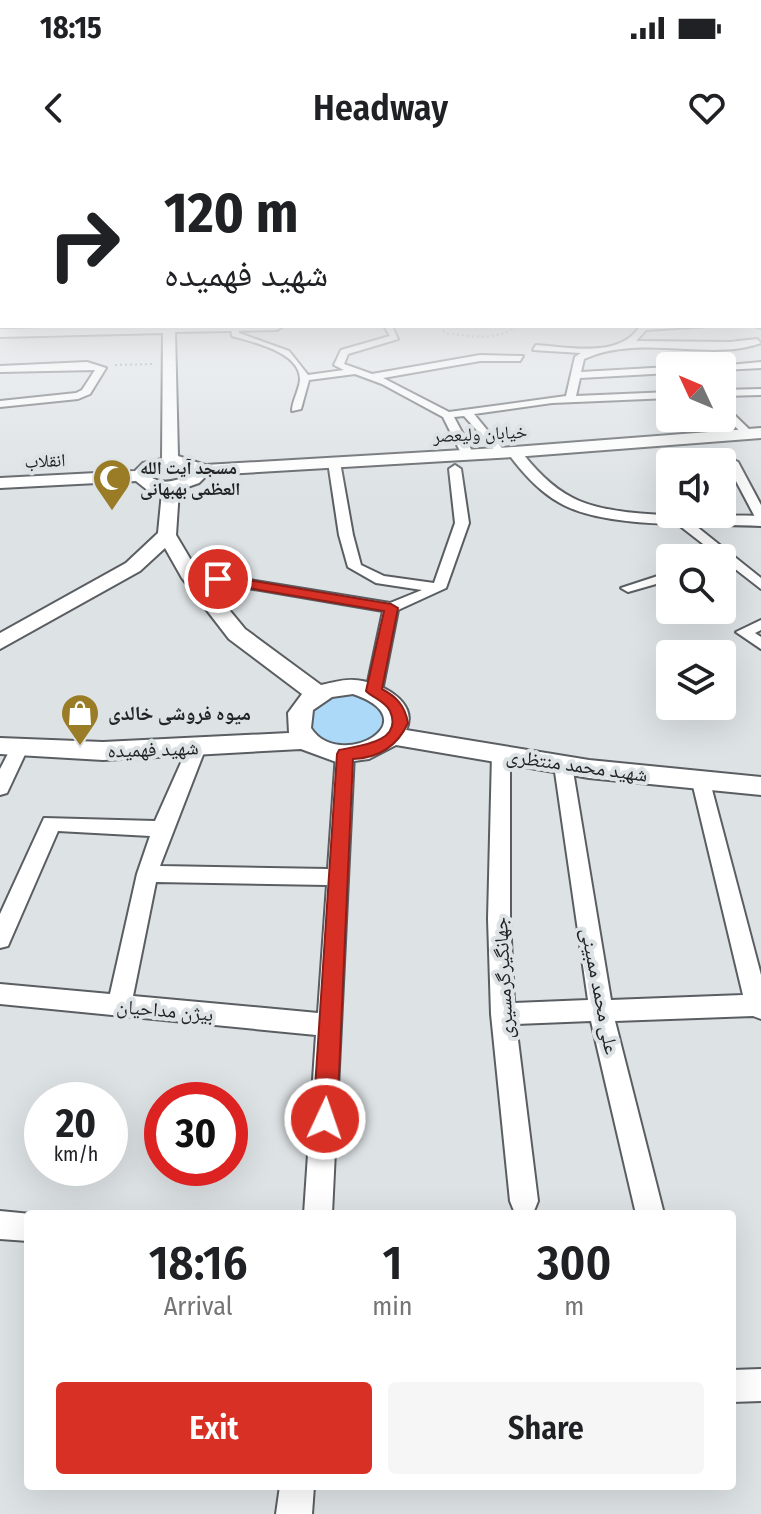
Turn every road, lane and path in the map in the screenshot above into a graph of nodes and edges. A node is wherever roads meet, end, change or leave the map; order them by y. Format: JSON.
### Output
{"nodes":[{"id":1,"x":99,"y":371,"type":"edge"},
{"id":2,"x":169,"y":371,"type":"edge"},
{"id":3,"x":303,"y":371,"type":"edge"},
{"id":4,"x":402,"y":371,"type":"edge"},
{"id":5,"x":577,"y":371,"type":"edge"},
{"id":6,"x":648,"y":371,"type":"edge"},
{"id":7,"x":352,"y":372,"type":"joint"},
{"id":8,"x":576,"y":375,"type":"junction"},
{"id":9,"x":367,"y":377,"type":"junction"},
{"id":10,"x":305,"y":378,"type":"junction"},
{"id":11,"x":761,"y":392,"type":"edge"},
{"id":12,"x":736,"y":393,"type":"edge"},
{"id":13,"x":656,"y":396,"type":"edge"},
{"id":14,"x":570,"y":399,"type":"junction"},
{"id":15,"x":0,"y":404,"type":"edge"},
{"id":16,"x":296,"y":409,"type":"dead end"},
{"id":17,"x":467,"y":413,"type":"junction"},
{"id":18,"x":447,"y":415,"type":"junction"},
{"id":19,"x":736,"y":418,"type":"edge"},
{"id":20,"x":754,"y":433,"type":"edge"},
{"id":21,"x":487,"y":437,"type":"junction"},
{"id":22,"x":465,"y":447,"type":"junction"},
{"id":23,"x":507,"y":453,"type":"junction"},
{"id":24,"x":170,"y":460,"type":"junction"},
{"id":25,"x":334,"y":462,"type":"junction"},
{"id":26,"x":455,"y":469,"type":"dead end"},
{"id":27,"x":201,"y":470,"type":"junction"},
{"id":28,"x":736,"y":470,"type":"edge"},
{"id":29,"x":140,"y":476,"type":"junction"},
{"id":30,"x":0,"y":483,"type":"edge"},
{"id":31,"x":171,"y":486,"type":"junction"},
{"id":32,"x":656,"y":515,"type":"edge"},
{"id":33,"x":736,"y":518,"type":"edge"},
{"id":34,"x":761,"y":519,"type":"edge"},
{"id":35,"x":689,"y":528,"type":"edge"},
{"id":36,"x":167,"y":535,"type":"junction"},
{"id":37,"x":706,"y":544,"type":"edge"},
{"id":38,"x":736,"y":568,"type":"edge"},
{"id":39,"x":150,"y":571,"type":"junction"},
{"id":40,"x":189,"y":574,"type":"junction"},
{"id":41,"x":656,"y":580,"type":"edge"},
{"id":42,"x":761,"y":585,"type":"edge"},
{"id":43,"x":439,"y":588,"type":"junction"},
{"id":44,"x":628,"y":588,"type":"dead end"},
{"id":45,"x":391,"y":608,"type":"junction"},
{"id":46,"x":761,"y":625,"type":"edge"},
{"id":47,"x":0,"y":642,"type":"edge"},
{"id":48,"x":761,"y":644,"type":"edge"},
{"id":49,"x":0,"y":659,"type":"edge"},
{"id":50,"x":297,"y":679,"type":"junction"},
{"id":51,"x":374,"y":691,"type":"junction"},
{"id":52,"x":318,"y":694,"type":"junction"},
{"id":53,"x":394,"y":736,"type":"junction"},
{"id":54,"x":305,"y":741,"type":"junction"},
{"id":55,"x":246,"y":745,"type":"junction"},
{"id":56,"x":9,"y":747,"type":"edge"},
{"id":57,"x":197,"y":747,"type":"junction"},
{"id":58,"x":345,"y":754,"type":"junction"},
{"id":59,"x":501,"y":754,"type":"junction"},
{"id":60,"x":563,"y":765,"type":"junction"},
{"id":61,"x":701,"y":782,"type":"junction"},
{"id":62,"x":761,"y":786,"type":"edge"},
{"id":63,"x":0,"y":788,"type":"edge"},
{"id":64,"x":162,"y":829,"type":"junction"},
{"id":65,"x":147,"y":874,"type":"junction"},
{"id":66,"x":338,"y":877,"type":"junction"},
{"id":67,"x":0,"y":939,"type":"edge"},
{"id":68,"x":0,"y":994,"type":"edge"},
{"id":69,"x":119,"y":1005,"type":"junction"},
{"id":70,"x":759,"y":1007,"type":"edge"},
{"id":71,"x":601,"y":1011,"type":"junction"},
{"id":72,"x":503,"y":1014,"type":"junction"},
{"id":73,"x":330,"y":1025,"type":"junction"},
{"id":74,"x":524,"y":1201,"type":"dead end"},
{"id":75,"x":318,"y":1210,"type":"edge"},
{"id":76,"x":649,"y":1210,"type":"edge"},
{"id":77,"x":0,"y":1225,"type":"edge"},
{"id":78,"x":24,"y":1227,"type":"edge"},
{"id":79,"x":761,"y":1385,"type":"edge"},
{"id":80,"x":736,"y":1386,"type":"edge"},
{"id":81,"x":297,"y":1490,"type":"edge"},
{"id":82,"x":294,"y":1514,"type":"edge"}],
"edges":[{"from":1,"to":15,"type":"street"},
{"from":2,"to":24,"type":"main road"},
{"from":3,"to":10,"type":"street"},
{"from":4,"to":9,"type":"street"},
{"from":5,"to":8,"type":"street"},
{"from":6,"to":8,"type":"street"},
{"from":7,"to":9,"type":"street"},
{"from":7,"to":10,"type":"street"},
{"from":8,"to":14,"type":"street"},
{"from":9,"to":18,"type":"street"},
{"from":10,"to":16,"type":"street"},
{"from":11,"to":12,"type":"street"},
{"from":13,"to":14,"type":"street"},
{"from":14,"to":17,"type":"street"},
{"from":17,"to":18,"type":"street"},
{"from":17,"to":21,"type":"street"},
{"from":18,"to":22,"type":"street"},
{"from":19,"to":20,"type":"street"},
{"from":20,"to":23,"type":"main road","name":"خیابان ولیعصر"},
{"from":21,"to":22,"type":"street"},
{"from":21,"to":23,"type":"street"},
{"from":22,"to":23,"type":"main road","name":"خیابان ولیعصر"},
{"from":22,"to":25,"type":"main road","name":"خیابان ولیعصر"},
{"from":23,"to":32,"type":"street"},
{"from":24,"to":27,"type":"main road"},
{"from":24,"to":29,"type":"main road"},
{"from":25,"to":27,"type":"main road","name":"خیابان ولیعصر"},
{"from":25,"to":43,"type":"street"},
{"from":26,"to":43,"type":"street"},
{"from":27,"to":31,"type":"main road"},
{"from":28,"to":34,"type":"street"},
{"from":29,"to":30,"type":"main road","name":"انقلاب"},
{"from":29,"to":31,"type":"main road"},
{"from":31,"to":36,"type":"main road"},
{"from":33,"to":34,"type":"street"},
{"from":35,"to":37,"type":"street"},
{"from":36,"to":39,"type":"main road"},
{"from":36,"to":40,"type":"main road"},
{"from":38,"to":42,"type":"street"},
{"from":39,"to":40,"type":"main road"},
{"from":39,"to":47,"type":"main road"},
{"from":39,"to":49,"type":"main road"},
{"from":40,"to":45,"type":"street"},
{"from":40,"to":50,"type":"main road"},
{"from":41,"to":44,"type":"street"},
{"from":43,"to":45,"type":"street"},
{"from":45,"to":51,"type":"street"},
{"from":46,"to":48,"type":"street"},
{"from":50,"to":52,"type":"main road"},
{"from":50,"to":55,"type":"main road"},
{"from":51,"to":52,"type":"main road"},
{"from":51,"to":53,"type":"main road"},
{"from":52,"to":54,"type":"main road"},
{"from":53,"to":58,"type":"main road"},
{"from":53,"to":59,"type":"main road","name":"شهید محمد منتظری"},
{"from":54,"to":55,"type":"main road","name":"شهید فهمیده"},
{"from":54,"to":58,"type":"main road","name":"شهید فهمیده"},
{"from":55,"to":57,"type":"main road","name":"شهید فهمیده"},
{"from":56,"to":57,"type":"main road","name":"شهید فهمیده"},
{"from":56,"to":63,"type":"street"},
{"from":57,"to":64,"type":"street"},
{"from":58,"to":66,"type":"street"},
{"from":59,"to":60,"type":"main road","name":"شهید محمد منتظری"},
{"from":59,"to":72,"type":"street","name":"جهانگیرگرمسیری"},
{"from":60,"to":61,"type":"main road","name":"شهید محمد منتظری"},
{"from":60,"to":71,"type":"street","name":"علی محمد ممبینی"},
{"from":61,"to":62,"type":"main road","name":"شهید محمد منتظری"},
{"from":61,"to":70,"type":"street"},
{"from":64,"to":65,"type":"street"},
{"from":64,"to":67,"type":"street"},
{"from":65,"to":66,"type":"street"},
{"from":65,"to":69,"type":"street"},
{"from":66,"to":73,"type":"street"},
{"from":68,"to":69,"type":"street","name":"بیژن مداحیان"},
{"from":69,"to":73,"type":"street","name":"بیژن مداحیان"},
{"from":70,"to":71,"type":"street"},
{"from":71,"to":72,"type":"street"},
{"from":71,"to":76,"type":"street","name":"علی محمد ممبینی"},
{"from":72,"to":74,"type":"street","name":"جهانگیرگرمسیری"},
{"from":73,"to":75,"type":"street"},
{"from":77,"to":78,"type":"street"},
{"from":79,"to":80,"type":"street"},
{"from":81,"to":82,"type":"street"}]}
